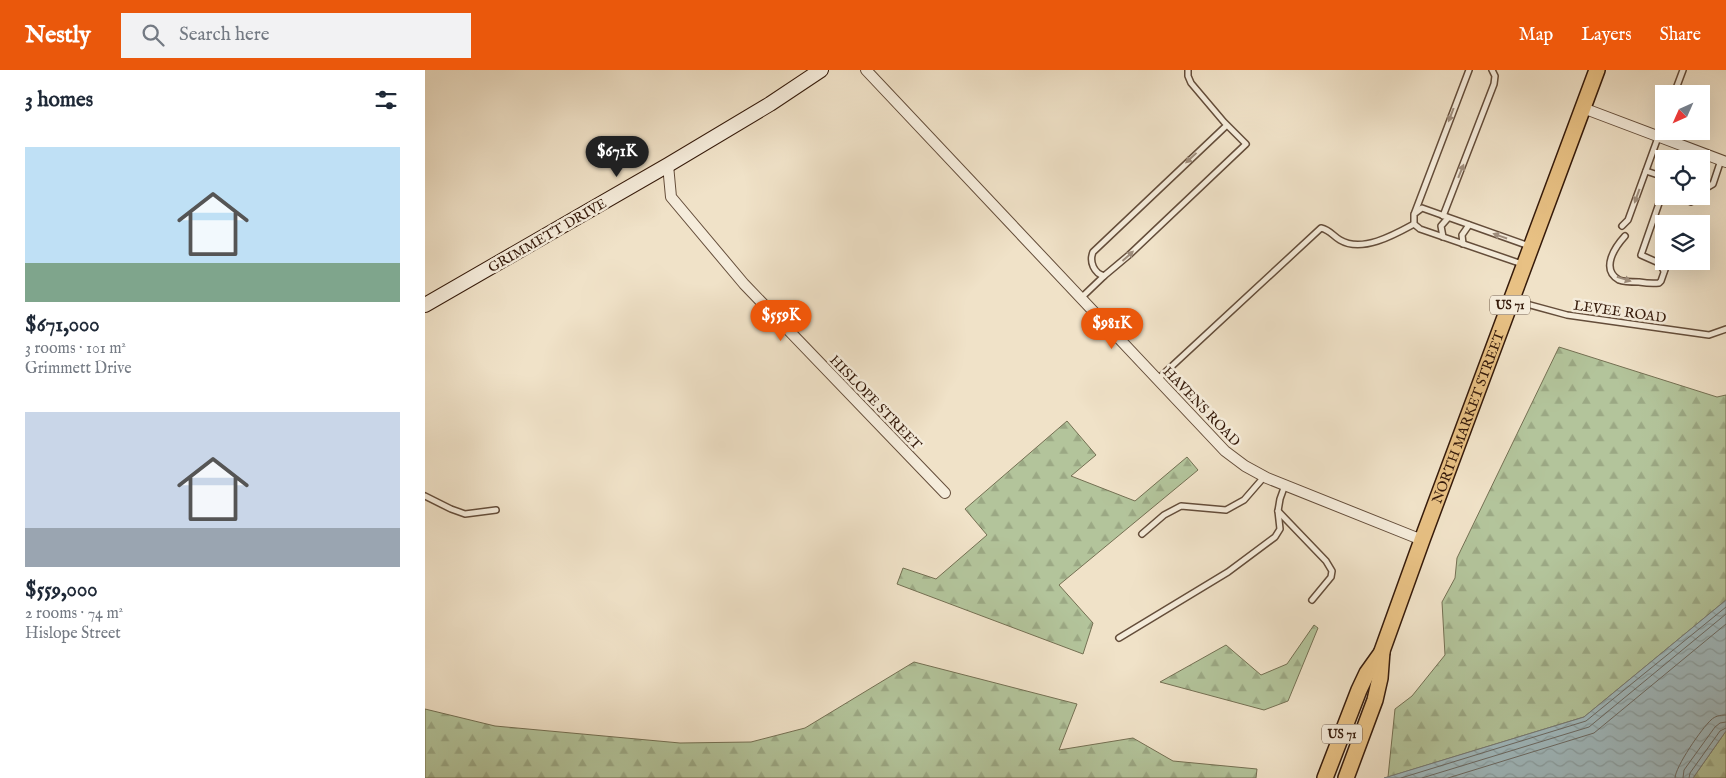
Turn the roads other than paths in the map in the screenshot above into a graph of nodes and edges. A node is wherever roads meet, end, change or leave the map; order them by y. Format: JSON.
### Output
{"nodes":[{"id":1,"x":821,"y":70,"type":"edge"},
{"id":2,"x":866,"y":70,"type":"edge"},
{"id":3,"x":1188,"y":70,"type":"edge"},
{"id":4,"x":1469,"y":70,"type":"edge"},
{"id":5,"x":1492,"y":70,"type":"edge"},
{"id":6,"x":1597,"y":70,"type":"edge"},
{"id":7,"x":1683,"y":70,"type":"edge"},
{"id":8,"x":1677,"y":85,"type":"edge"},
{"id":9,"x":1583,"y":108,"type":"junction"},
{"id":10,"x":1227,"y":125,"type":"junction"},
{"id":11,"x":1655,"y":135,"type":"edge"},
{"id":12,"x":1657,"y":140,"type":"edge"},
{"id":13,"x":1669,"y":140,"type":"edge"},
{"id":14,"x":1724,"y":161,"type":"edge"},
{"id":15,"x":668,"y":165,"type":"junction"},
{"id":16,"x":1646,"y":171,"type":"junction"},
{"id":17,"x":1655,"y":174,"type":"edge"},
{"id":18,"x":1710,"y":186,"type":"edge"},
{"id":19,"x":1658,"y":205,"type":"edge"},
{"id":20,"x":1414,"y":214,"type":"junction"},
{"id":21,"x":1445,"y":217,"type":"junction"},
{"id":22,"x":1414,"y":224,"type":"junction"},
{"id":23,"x":1469,"y":225,"type":"junction"},
{"id":24,"x":1625,"y":227,"type":"dead end"},
{"id":25,"x":1622,"y":235,"type":"dead end"},
{"id":26,"x":1443,"y":237,"type":"junction"},
{"id":27,"x":1463,"y":244,"type":"junction"},
{"id":28,"x":1532,"y":247,"type":"junction"},
{"id":29,"x":1525,"y":265,"type":"junction"},
{"id":30,"x":1664,"y":271,"type":"joint"},
{"id":31,"x":1104,"y":276,"type":"junction"},
{"id":32,"x":1081,"y":298,"type":"junction"},
{"id":33,"x":1512,"y":300,"type":"junction"},
{"id":34,"x":425,"y":305,"type":"edge"},
{"id":35,"x":1726,"y":329,"type":"edge"},
{"id":36,"x":1157,"y":380,"type":"junction"},
{"id":37,"x":1264,"y":476,"type":"junction"},
{"id":38,"x":1285,"y":485,"type":"junction"},
{"id":39,"x":945,"y":493,"type":"dead end"},
{"id":40,"x":425,"y":496,"type":"edge"},
{"id":41,"x":496,"y":510,"type":"dead end"},
{"id":42,"x":1278,"y":511,"type":"junction"},
{"id":43,"x":1141,"y":534,"type":"dead end"},
{"id":44,"x":1422,"y":540,"type":"junction"},
{"id":45,"x":1312,"y":600,"type":"dead end"},
{"id":46,"x":1119,"y":638,"type":"dead end"},
{"id":47,"x":1382,"y":651,"type":"junction"},
{"id":48,"x":1325,"y":778,"type":"edge"},
{"id":49,"x":1346,"y":778,"type":"edge"}],
"edges":[{"from":1,"to":15,"type":"main road","name":"GRIMMETT DRIVE"},
{"from":2,"to":32,"type":"street","name":"HAVENS ROAD"},
{"from":3,"to":10,"type":"lane"},
{"from":4,"to":20,"type":"lane","one_way":true},
{"from":21,"to":5,"type":"lane","one_way":true},
{"from":6,"to":9,"type":"main road","name":"NORTH MARKET STREET","number":"US 71"},
{"from":7,"to":8,"type":"lane"},
{"from":9,"to":11,"type":"street"},
{"from":9,"to":28,"type":"main road","name":"NORTH MARKET STREET","number":"US 71"},
{"from":10,"to":31,"type":"lane","one_way":true},
{"from":31,"to":10,"type":"lane","one_way":true},
{"from":12,"to":16,"type":"lane"},
{"from":13,"to":14,"type":"street"},
{"from":14,"to":18,"type":"lane"},
{"from":15,"to":34,"type":"main road","name":"GRIMMETT DRIVE"},
{"from":15,"to":39,"type":"street","name":"HISLOPE STREET"},
{"from":16,"to":17,"type":"lane"},
{"from":16,"to":24,"type":"lane","one_way":true},
{"from":19,"to":30,"type":"lane"},
{"from":20,"to":21,"type":"lane"},
{"from":20,"to":22,"type":"lane"},
{"from":21,"to":23,"type":"lane"},
{"from":21,"to":26,"type":"lane"},
{"from":22,"to":26,"type":"lane"},
{"from":22,"to":36,"type":"lane"},
{"from":23,"to":27,"type":"lane"},
{"from":28,"to":23,"type":"lane","one_way":true},
{"from":25,"to":30,"type":"lane","one_way":true},
{"from":26,"to":27,"type":"lane"},
{"from":27,"to":29,"type":"lane"},
{"from":28,"to":29,"type":"main road","name":"NORTH MARKET STREET","number":"US 71"},
{"from":29,"to":33,"type":"main road","name":"NORTH MARKET STREET","number":"US 71"},
{"from":31,"to":32,"type":"lane"},
{"from":32,"to":36,"type":"street","name":"HAVENS ROAD"},
{"from":33,"to":35,"type":"lane","name":"LEVEE ROAD"},
{"from":33,"to":44,"type":"main road","name":"NORTH MARKET STREET","number":"US 71"},
{"from":36,"to":37,"type":"street","name":"HAVENS ROAD"},
{"from":37,"to":38,"type":"street","name":"HAVENS ROAD"},
{"from":37,"to":43,"type":"lane"},
{"from":38,"to":42,"type":"lane"},
{"from":38,"to":44,"type":"street","name":"HAVENS ROAD"},
{"from":40,"to":41,"type":"lane"},
{"from":42,"to":45,"type":"lane"},
{"from":42,"to":46,"type":"lane"},
{"from":44,"to":47,"type":"main road","name":"NORTH MARKET STREET","number":"US 71"},
{"from":47,"to":48,"type":"main road","name":"NORTH MARKET STREET","number":"US 71"},
{"from":47,"to":49,"type":"main road","name":"NORTH MARKET STREET","number":"US 71"}]}
